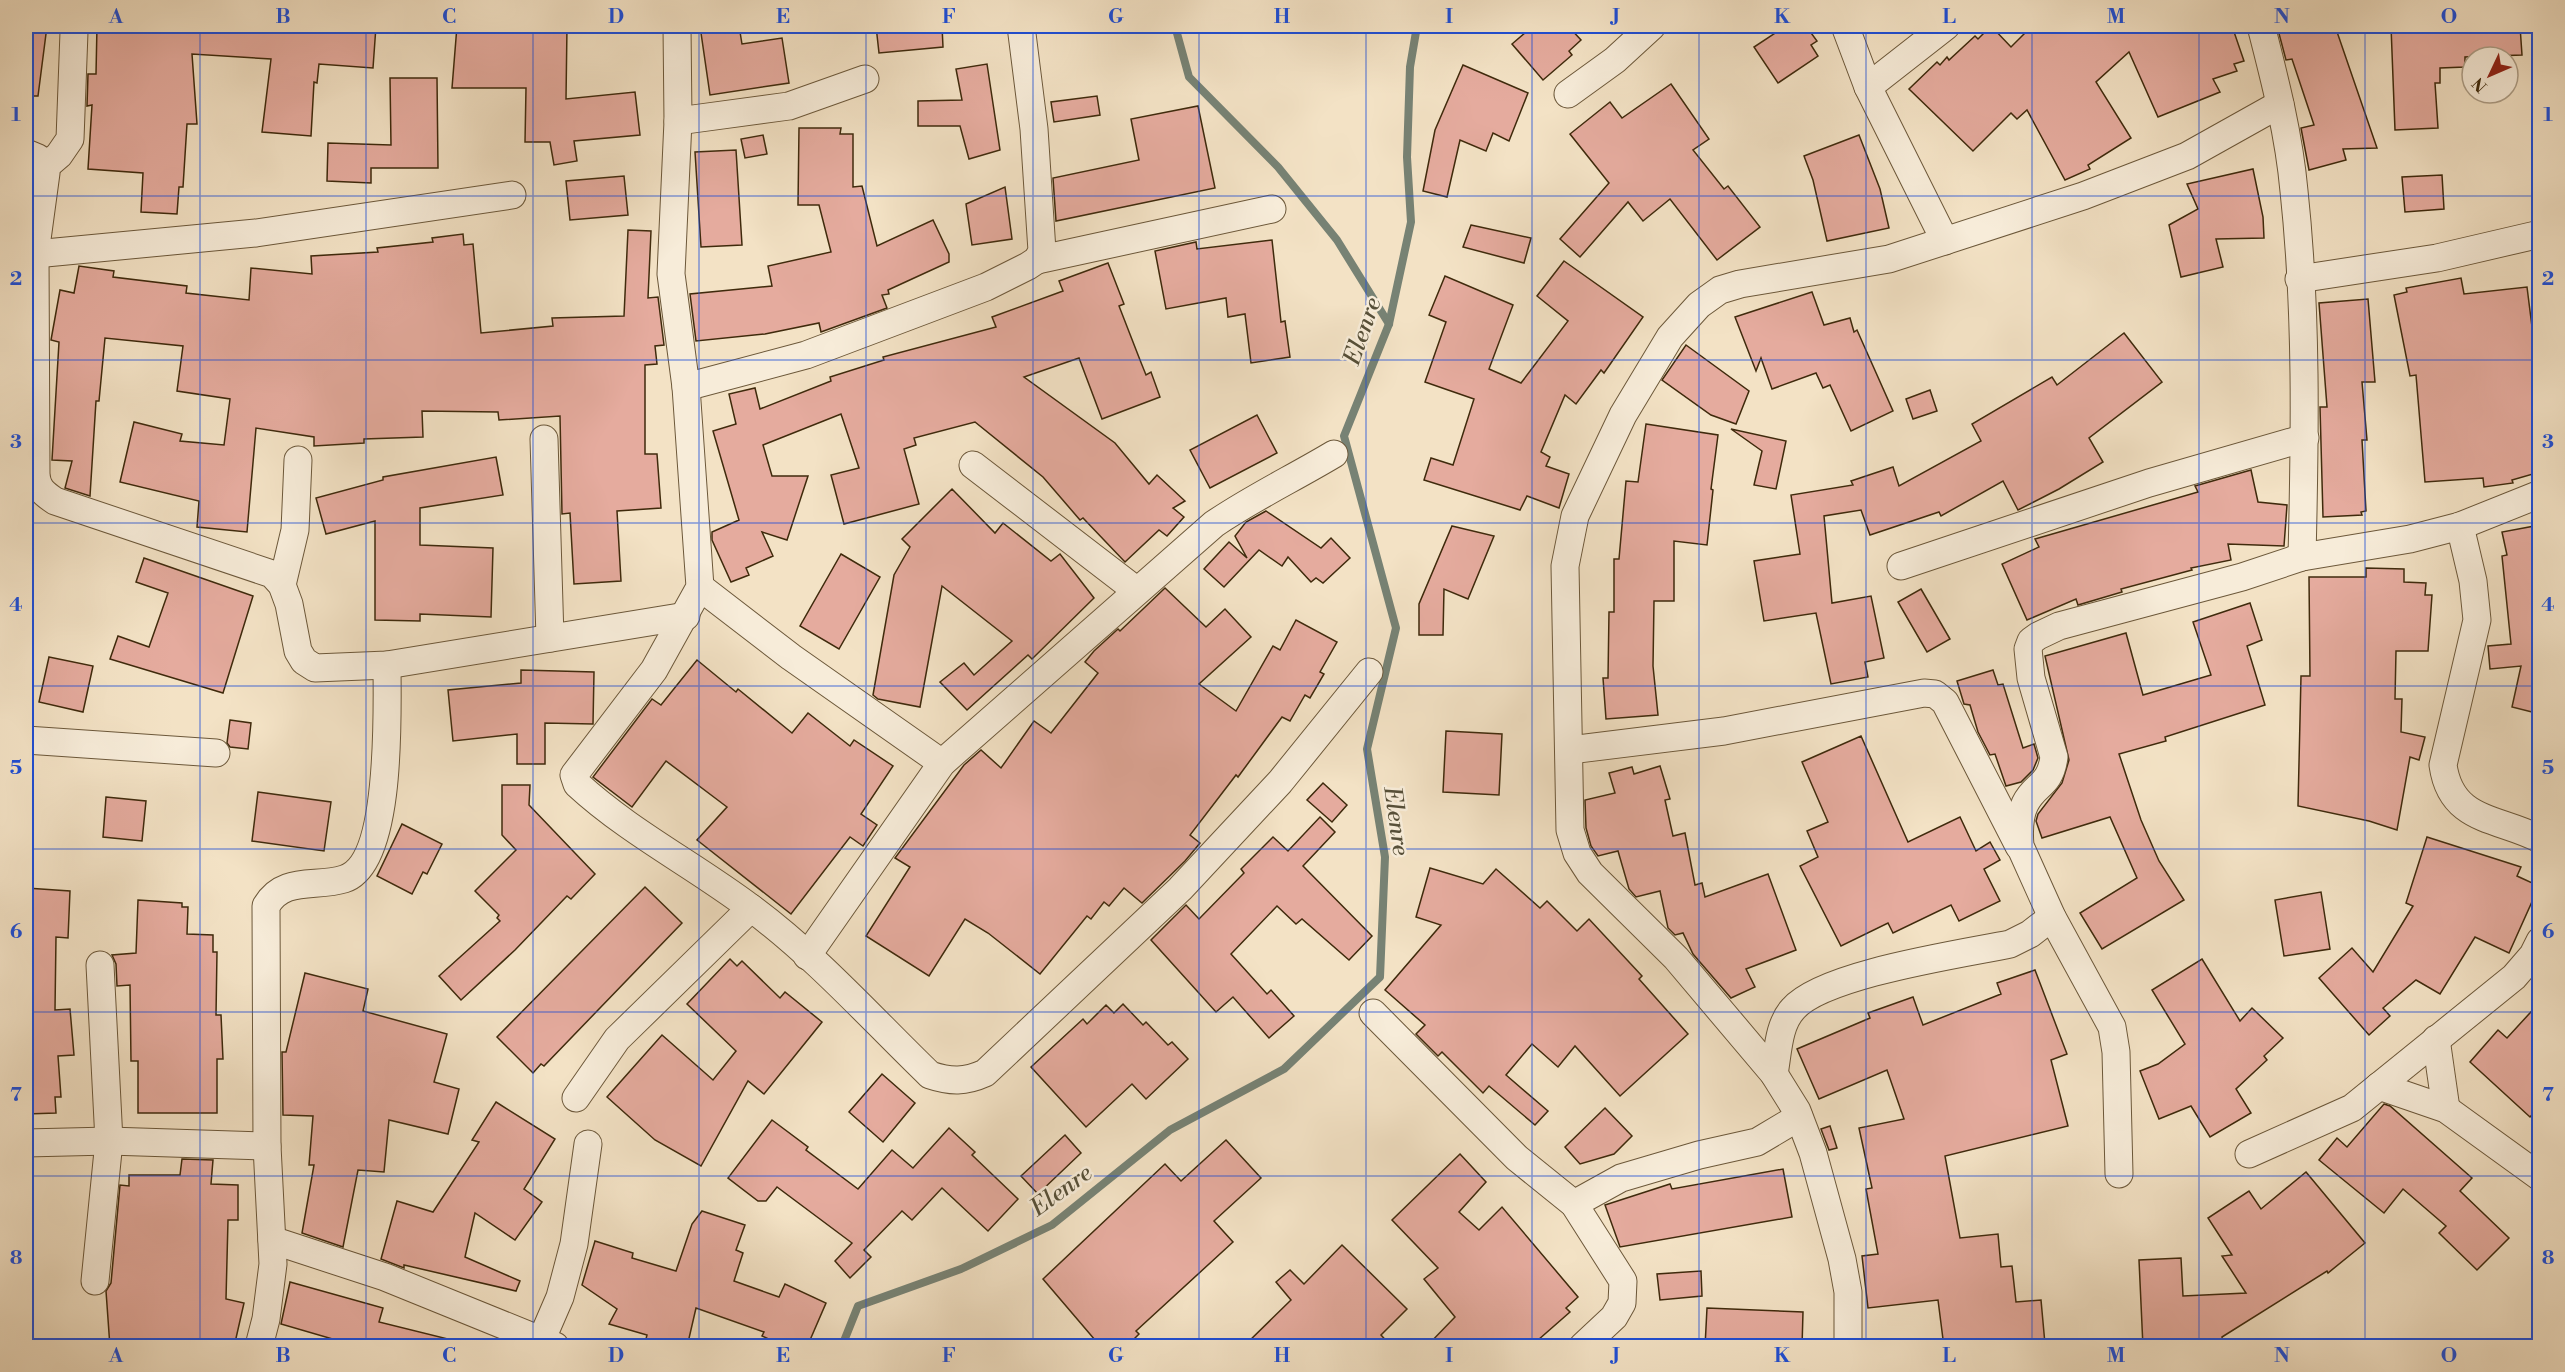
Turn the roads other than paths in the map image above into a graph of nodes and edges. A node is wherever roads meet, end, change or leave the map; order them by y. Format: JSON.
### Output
{"nodes":[{"id":1,"x":677,"y":26,"type":"edge"},
{"id":2,"x":1021,"y":26,"type":"edge"},
{"id":3,"x":1652,"y":26,"type":"edge"},
{"id":4,"x":1845,"y":26,"type":"edge"},
{"id":5,"x":1947,"y":26,"type":"edge"},
{"id":6,"x":2261,"y":26,"type":"edge"},
{"id":7,"x":74,"y":32,"type":"dead end"},
{"id":8,"x":865,"y":79,"type":"dead end"},
{"id":9,"x":1868,"y":87,"type":"junction"},
{"id":10,"x":1568,"y":94,"type":"dead end"},
{"id":11,"x":2280,"y":104,"type":"junction"},
{"id":12,"x":678,"y":122,"type":"junction"},
{"id":13,"x":35,"y":160,"type":"edge"},
{"id":14,"x":512,"y":195,"type":"dead end"},
{"id":15,"x":1272,"y":209,"type":"dead end"},
{"id":16,"x":2540,"y":234,"type":"edge"},
{"id":17,"x":1945,"y":241,"type":"junction"},
{"id":18,"x":35,"y":254,"type":"junction"},
{"id":19,"x":1036,"y":260,"type":"junction"},
{"id":20,"x":2300,"y":279,"type":"junction"},
{"id":21,"x":686,"y":387,"type":"junction"},
{"id":22,"x":2305,"y":438,"type":"junction"},
{"id":23,"x":544,"y":439,"type":"dead end"},
{"id":24,"x":1334,"y":454,"type":"dead end"},
{"id":25,"x":298,"y":460,"type":"dead end"},
{"id":26,"x":973,"y":465,"type":"dead end"},
{"id":27,"x":2540,"y":494,"type":"edge"},
{"id":28,"x":2460,"y":526,"type":"junction"},
{"id":29,"x":2302,"y":557,"type":"junction"},
{"id":30,"x":1901,"y":566,"type":"dead end"},
{"id":31,"x":282,"y":585,"type":"junction"},
{"id":32,"x":700,"y":587,"type":"junction"},
{"id":33,"x":1137,"y":591,"type":"junction"},
{"id":34,"x":686,"y":616,"type":"junction"},
{"id":35,"x":549,"y":638,"type":"junction"},
{"id":36,"x":387,"y":665,"type":"junction"},
{"id":37,"x":1369,"y":672,"type":"dead end"},
{"id":38,"x":26,"y":740,"type":"edge"},
{"id":39,"x":1570,"y":750,"type":"junction"},
{"id":40,"x":216,"y":753,"type":"dead end"},
{"id":41,"x":942,"y":763,"type":"junction"},
{"id":42,"x":2540,"y":839,"type":"edge"},
{"id":43,"x":2019,"y":846,"type":"junction"},
{"id":44,"x":751,"y":908,"type":"junction"},
{"id":45,"x":2052,"y":917,"type":"junction"},
{"id":46,"x":2540,"y":941,"type":"edge"},
{"id":47,"x":807,"y":956,"type":"junction"},
{"id":48,"x":100,"y":964,"type":"dead end"},
{"id":49,"x":1372,"y":1013,"type":"dead end"},
{"id":50,"x":2436,"y":1040,"type":"junction"},
{"id":51,"x":1774,"y":1074,"type":"junction"},
{"id":52,"x":2379,"y":1086,"type":"junction"},
{"id":53,"x":576,"y":1098,"type":"dead end"},
{"id":54,"x":2446,"y":1109,"type":"junction"},
{"id":55,"x":1799,"y":1117,"type":"junction"},
{"id":56,"x":109,"y":1141,"type":"junction"},
{"id":57,"x":26,"y":1143,"type":"edge"},
{"id":58,"x":588,"y":1144,"type":"dead end"},
{"id":59,"x":267,"y":1146,"type":"junction"},
{"id":60,"x":2249,"y":1154,"type":"dead end"},
{"id":61,"x":2119,"y":1174,"type":"dead end"},
{"id":62,"x":2540,"y":1177,"type":"edge"},
{"id":63,"x":1574,"y":1203,"type":"junction"},
{"id":64,"x":272,"y":1240,"type":"junction"},
{"id":65,"x":95,"y":1281,"type":"dead end"},
{"id":66,"x":548,"y":1344,"type":"edge"},
{"id":67,"x":259,"y":1347,"type":"edge"},
{"id":68,"x":1583,"y":1347,"type":"edge"},
{"id":69,"x":1848,"y":1347,"type":"edge"}],
"edges":[{"from":1,"to":12,"type":"street"},
{"from":2,"to":19,"type":"street"},
{"from":3,"to":10,"type":"street"},
{"from":4,"to":9,"type":"street"},
{"from":5,"to":9,"type":"street"},
{"from":6,"to":11,"type":"street"},
{"from":7,"to":13,"type":"street"},
{"from":8,"to":12,"type":"street"},
{"from":9,"to":17,"type":"street"},
{"from":11,"to":17,"type":"street"},
{"from":11,"to":20,"type":"street"},
{"from":12,"to":21,"type":"street"},
{"from":13,"to":18,"type":"street"},
{"from":14,"to":18,"type":"street"},
{"from":15,"to":19,"type":"street"},
{"from":16,"to":20,"type":"street"},
{"from":17,"to":39,"type":"street"},
{"from":18,"to":31,"type":"street"},
{"from":19,"to":21,"type":"street"},
{"from":20,"to":22,"type":"street"},
{"from":21,"to":32,"type":"street"},
{"from":22,"to":29,"type":"street"},
{"from":22,"to":30,"type":"street"},
{"from":23,"to":35,"type":"street"},
{"from":24,"to":33,"type":"street"},
{"from":25,"to":31,"type":"street"},
{"from":26,"to":33,"type":"street"},
{"from":27,"to":28,"type":"street"},
{"from":28,"to":29,"type":"street"},
{"from":28,"to":42,"type":"street"},
{"from":29,"to":43,"type":"street"},
{"from":31,"to":36,"type":"street"},
{"from":32,"to":34,"type":"street"},
{"from":32,"to":41,"type":"street"},
{"from":33,"to":41,"type":"street"},
{"from":34,"to":35,"type":"street"},
{"from":34,"to":44,"type":"street"},
{"from":35,"to":36,"type":"street"},
{"from":36,"to":59,"type":"street"},
{"from":37,"to":47,"type":"street"},
{"from":38,"to":40,"type":"street"},
{"from":39,"to":43,"type":"street"},
{"from":39,"to":51,"type":"street"},
{"from":41,"to":47,"type":"street"},
{"from":43,"to":45,"type":"street"},
{"from":44,"to":47,"type":"street"},
{"from":44,"to":53,"type":"street"},
{"from":45,"to":51,"type":"street"},
{"from":45,"to":61,"type":"street"},
{"from":46,"to":50,"type":"street"},
{"from":48,"to":56,"type":"street"},
{"from":49,"to":63,"type":"street"},
{"from":50,"to":52,"type":"street"},
{"from":50,"to":54,"type":"street"},
{"from":51,"to":55,"type":"street"},
{"from":52,"to":54,"type":"street"},
{"from":52,"to":60,"type":"street"},
{"from":54,"to":62,"type":"street"},
{"from":55,"to":63,"type":"street"},
{"from":55,"to":69,"type":"street"},
{"from":56,"to":57,"type":"street"},
{"from":56,"to":59,"type":"street"},
{"from":56,"to":65,"type":"street"},
{"from":58,"to":66,"type":"street"},
{"from":59,"to":64,"type":"street"},
{"from":63,"to":68,"type":"street"},
{"from":64,"to":66,"type":"street"},
{"from":64,"to":67,"type":"street"}]}
